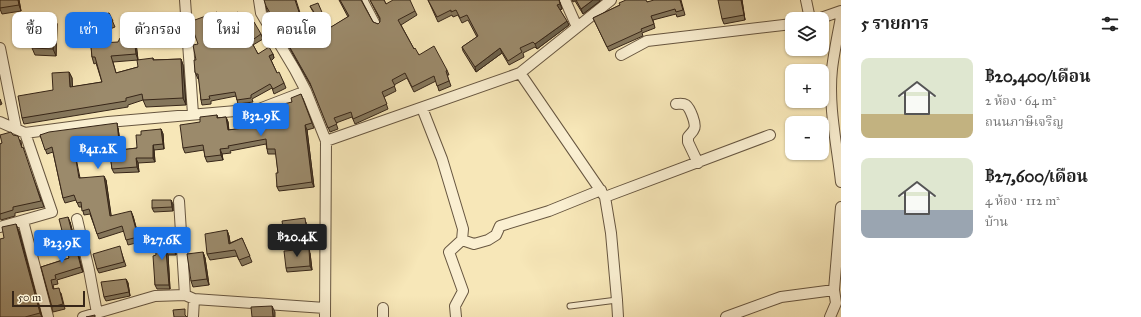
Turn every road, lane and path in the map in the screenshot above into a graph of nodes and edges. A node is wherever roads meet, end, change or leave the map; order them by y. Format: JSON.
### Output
{"nodes":[{"id":1,"x":185,"y":0,"type":"edge"},
{"id":2,"x":259,"y":0,"type":"edge"},
{"id":3,"x":365,"y":0,"type":"edge"},
{"id":4,"x":565,"y":0,"type":"edge"},
{"id":5,"x":611,"y":0,"type":"edge"},
{"id":6,"x":806,"y":0,"type":"edge"},
{"id":7,"x":809,"y":12,"type":"edge"},
{"id":8,"x":841,"y":12,"type":"edge"},
{"id":9,"x":829,"y":16,"type":"edge"},
{"id":10,"x":841,"y":17,"type":"edge"},
{"id":11,"x":378,"y":25,"type":"edge"},
{"id":12,"x":785,"y":25,"type":"edge"},
{"id":13,"x":578,"y":27,"type":"junction"},
{"id":14,"x":0,"y":48,"type":"edge"},
{"id":15,"x":620,"y":55,"type":"dead end"},
{"id":16,"x":520,"y":73,"type":"junction"},
{"id":17,"x":306,"y":91,"type":"junction"},
{"id":18,"x":676,"y":104,"type":"dead end"},
{"id":19,"x":422,"y":108,"type":"junction"},
{"id":20,"x":193,"y":114,"type":"junction"},
{"id":21,"x":0,"y":122,"type":"edge"},
{"id":22,"x":20,"y":131,"type":"junction"},
{"id":23,"x":770,"y":135,"type":"dead end"},
{"id":24,"x":326,"y":141,"type":"junction"},
{"id":25,"x":840,"y":151,"type":"edge"},
{"id":26,"x":698,"y":163,"type":"junction"},
{"id":27,"x":841,"y":182,"type":"edge"},
{"id":28,"x":603,"y":193,"type":"junction"},
{"id":29,"x":179,"y":201,"type":"dead end"},
{"id":30,"x":841,"y":207,"type":"edge"},
{"id":31,"x":77,"y":220,"type":"dead end"},
{"id":32,"x":23,"y":221,"type":"junction"},
{"id":33,"x":0,"y":228,"type":"edge"},
{"id":34,"x":462,"y":240,"type":"junction"},
{"id":35,"x":834,"y":290,"type":"junction"},
{"id":36,"x":189,"y":297,"type":"junction"},
{"id":37,"x":617,"y":300,"type":"junction"},
{"id":38,"x":839,"y":303,"type":"edge"},
{"id":39,"x":570,"y":306,"type":"dead end"},
{"id":40,"x":97,"y":313,"type":"junction"},
{"id":41,"x":325,"y":313,"type":"edge"},
{"id":42,"x":48,"y":317,"type":"edge"},
{"id":43,"x":83,"y":317,"type":"edge"},
{"id":44,"x":193,"y":317,"type":"edge"},
{"id":45,"x":456,"y":317,"type":"edge"},
{"id":46,"x":618,"y":317,"type":"edge"},
{"id":47,"x":726,"y":317,"type":"edge"},
{"id":48,"x":830,"y":317,"type":"edge"}],
"edges":[{"from":1,"to":20,"type":"street"},
{"from":2,"to":17,"type":"street"},
{"from":3,"to":11,"type":"lane"},
{"from":4,"to":13,"type":"street"},
{"from":5,"to":13,"type":"street"},
{"from":6,"to":7,"type":"street"},
{"from":8,"to":9,"type":"street"},
{"from":10,"to":25,"type":"street"},
{"from":12,"to":15,"type":"street"},
{"from":13,"to":16,"type":"street"},
{"from":14,"to":22,"type":"street"},
{"from":16,"to":19,"type":"street"},
{"from":16,"to":28,"type":"street"},
{"from":17,"to":20,"type":"street"},
{"from":17,"to":24,"type":"street"},
{"from":18,"to":26,"type":"street"},
{"from":19,"to":24,"type":"street"},
{"from":19,"to":34,"type":"street"},
{"from":20,"to":22,"type":"street"},
{"from":21,"to":22,"type":"street"},
{"from":22,"to":32,"type":"street"},
{"from":23,"to":26,"type":"street"},
{"from":24,"to":41,"type":"street"},
{"from":25,"to":27,"type":"street"},
{"from":26,"to":28,"type":"street"},
{"from":28,"to":34,"type":"street"},
{"from":28,"to":37,"type":"street"},
{"from":29,"to":36,"type":"street"},
{"from":30,"to":35,"type":"street"},
{"from":31,"to":40,"type":"street"},
{"from":32,"to":33,"type":"street"},
{"from":32,"to":42,"type":"street"},
{"from":34,"to":45,"type":"street"},
{"from":35,"to":38,"type":"street"},
{"from":35,"to":47,"type":"street"},
{"from":36,"to":40,"type":"street"},
{"from":36,"to":41,"type":"street"},
{"from":36,"to":44,"type":"street"},
{"from":37,"to":39,"type":"lane"},
{"from":37,"to":46,"type":"street"},
{"from":38,"to":48,"type":"street"},
{"from":40,"to":43,"type":"street"}]}
